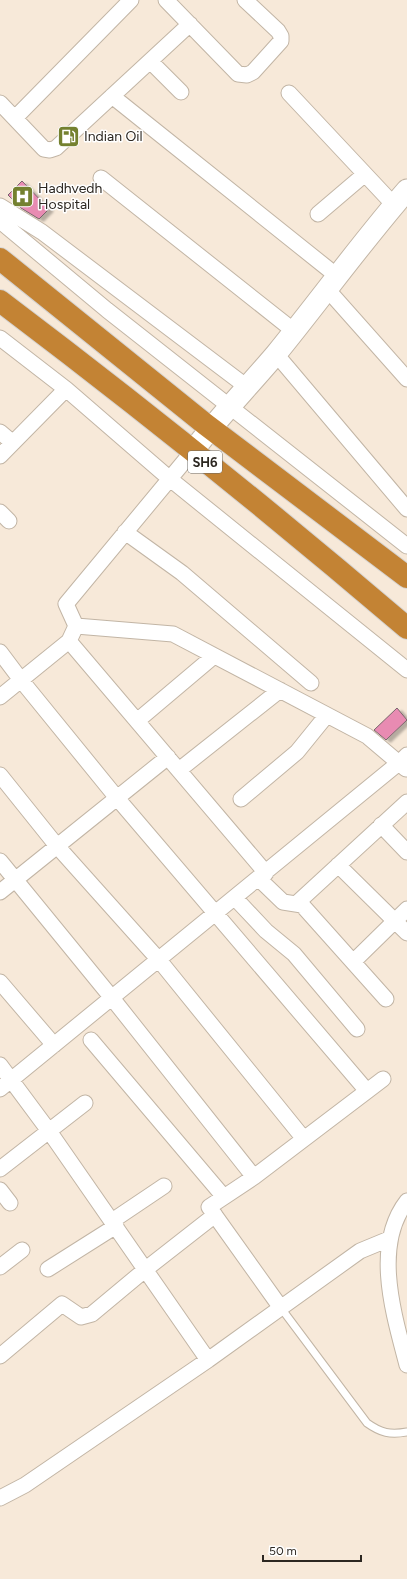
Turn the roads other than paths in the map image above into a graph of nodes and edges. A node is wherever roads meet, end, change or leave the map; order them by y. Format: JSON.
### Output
{"nodes":[{"id":1,"x":131,"y":0,"type":"edge"},
{"id":2,"x":166,"y":0,"type":"edge"},
{"id":3,"x":245,"y":0,"type":"edge"},
{"id":4,"x":190,"y":24,"type":"junction"},
{"id":5,"x":150,"y":61,"type":"junction"},
{"id":6,"x":181,"y":92,"type":"dead end"},
{"id":7,"x":289,"y":93,"type":"dead end"},
{"id":8,"x":112,"y":96,"type":"junction"},
{"id":9,"x":0,"y":103,"type":"edge"},
{"id":10,"x":15,"y":118,"type":"junction"},
{"id":11,"x":365,"y":174,"type":"junction"},
{"id":12,"x":101,"y":178,"type":"dead end"},
{"id":13,"x":403,"y":195,"type":"edge"},
{"id":14,"x":0,"y":206,"type":"edge"},
{"id":15,"x":318,"y":214,"type":"dead end"},
{"id":16,"x":0,"y":221,"type":"edge"},
{"id":17,"x":0,"y":259,"type":"edge"},
{"id":18,"x":332,"y":282,"type":"junction"},
{"id":19,"x":0,"y":301,"type":"edge"},
{"id":20,"x":294,"y":331,"type":"junction"},
{"id":21,"x":0,"y":338,"type":"edge"},
{"id":22,"x":276,"y":354,"type":"junction"},
{"id":23,"x":407,"y":379,"type":"edge"},
{"id":24,"x":246,"y":387,"type":"junction"},
{"id":25,"x":66,"y":389,"type":"junction"},
{"id":26,"x":230,"y":407,"type":"junction"},
{"id":27,"x":211,"y":427,"type":"junction"},
{"id":28,"x":0,"y":432,"type":"edge"},
{"id":29,"x":13,"y":443,"type":"junction"},
{"id":30,"x":192,"y":452,"type":"junction"},
{"id":31,"x":0,"y":456,"type":"edge"},
{"id":32,"x":170,"y":479,"type":"junction"},
{"id":33,"x":407,"y":509,"type":"edge"},
{"id":34,"x":125,"y":532,"type":"junction"},
{"id":35,"x":407,"y":546,"type":"edge"},
{"id":36,"x":407,"y":578,"type":"edge"},
{"id":37,"x":76,"y":626,"type":"junction"},
{"id":38,"x":407,"y":628,"type":"edge"},
{"id":39,"x":69,"y":641,"type":"junction"},
{"id":40,"x":0,"y":652,"type":"edge"},
{"id":41,"x":214,"y":656,"type":"junction"},
{"id":42,"x":407,"y":670,"type":"edge"},
{"id":43,"x":21,"y":680,"type":"junction"},
{"id":44,"x":312,"y":683,"type":"dead end"},
{"id":45,"x":280,"y":690,"type":"junction"},
{"id":46,"x":0,"y":697,"type":"edge"},
{"id":47,"x":327,"y":715,"type":"junction"},
{"id":48,"x":137,"y":721,"type":"junction"},
{"id":49,"x":168,"y":757,"type":"junction"},
{"id":50,"x":405,"y":762,"type":"edge"},
{"id":51,"x":179,"y":770,"type":"junction"},
{"id":52,"x":0,"y":775,"type":"edge"},
{"id":53,"x":116,"y":798,"type":"junction"},
{"id":54,"x":242,"y":799,"type":"dead end"},
{"id":55,"x":407,"y":802,"type":"edge"},
{"id":56,"x":381,"y":825,"type":"junction"},
{"id":57,"x":57,"y":846,"type":"junction"},
{"id":58,"x":407,"y":852,"type":"edge"},
{"id":59,"x":0,"y":862,"type":"edge"},
{"id":60,"x":338,"y":865,"type":"junction"},
{"id":61,"x":262,"y":876,"type":"junction"},
{"id":62,"x":15,"y":880,"type":"junction"},
{"id":63,"x":0,"y":892,"type":"edge"},
{"id":64,"x":235,"y":898,"type":"junction"},
{"id":65,"x":296,"y":904,"type":"junction"},
{"id":66,"x":407,"y":909,"type":"edge"},
{"id":67,"x":215,"y":914,"type":"junction"},
{"id":68,"x":395,"y":921,"type":"junction"},
{"id":69,"x":407,"y":934,"type":"edge"},
{"id":70,"x":159,"y":960,"type":"junction"},
{"id":71,"x":353,"y":962,"type":"junction"},
{"id":72,"x":0,"y":982,"type":"edge"},
{"id":73,"x":112,"y":998,"type":"junction"},
{"id":74,"x":386,"y":999,"type":"dead end"},
{"id":75,"x":357,"y":1029,"type":"dead end"},
{"id":76,"x":91,"y":1040,"type":"dead end"},
{"id":77,"x":54,"y":1045,"type":"junction"},
{"id":78,"x":0,"y":1065,"type":"edge"},
{"id":79,"x":12,"y":1079,"type":"junction"},
{"id":80,"x":383,"y":1079,"type":"dead end"},
{"id":81,"x":0,"y":1089,"type":"edge"},
{"id":82,"x":367,"y":1091,"type":"junction"},
{"id":83,"x":85,"y":1103,"type":"dead end"},
{"id":84,"x":49,"y":1131,"type":"junction"},
{"id":85,"x":304,"y":1139,"type":"junction"},
{"id":86,"x":0,"y":1169,"type":"edge"},
{"id":87,"x":254,"y":1177,"type":"junction"},
{"id":88,"x":164,"y":1186,"type":"dead end"},
{"id":89,"x":224,"y":1197,"type":"junction"},
{"id":90,"x":407,"y":1201,"type":"edge"},
{"id":91,"x":215,"y":1215,"type":"junction"},
{"id":92,"x":114,"y":1224,"type":"junction"},
{"id":93,"x":389,"y":1239,"type":"junction"},
{"id":94,"x":22,"y":1250,"type":"dead end"},
{"id":95,"x":0,"y":1267,"type":"edge"},
{"id":96,"x":146,"y":1269,"type":"junction"},
{"id":97,"x":48,"y":1270,"type":"dead end"},
{"id":98,"x":280,"y":1308,"type":"junction"},
{"id":99,"x":0,"y":1356,"type":"edge"},
{"id":100,"x":208,"y":1360,"type":"junction"},
{"id":101,"x":407,"y":1365,"type":"edge"},
{"id":102,"x":407,"y":1432,"type":"edge"},
{"id":103,"x":0,"y":1498,"type":"edge"}],
"edges":[{"from":1,"to":10,"type":"street"},
{"from":2,"to":4,"type":"street"},
{"from":3,"to":4,"type":"street"},
{"from":4,"to":5,"type":"street"},
{"from":5,"to":6,"type":"street"},
{"from":5,"to":8,"type":"street"},
{"from":7,"to":11,"type":"street"},
{"from":8,"to":10,"type":"street"},
{"from":8,"to":18,"type":"street"},
{"from":9,"to":10,"type":"street"},
{"from":11,"to":13,"type":"street"},
{"from":11,"to":15,"type":"street"},
{"from":12,"to":20,"type":"street"},
{"from":13,"to":18,"type":"street"},
{"from":14,"to":24,"type":"street"},
{"from":16,"to":26,"type":"street"},
{"from":17,"to":27,"type":"highway"},
{"from":18,"to":20,"type":"street"},
{"from":18,"to":23,"type":"street"},
{"from":19,"to":30,"type":"highway","number":"SH6"},
{"from":20,"to":22,"type":"street"},
{"from":21,"to":25,"type":"street"},
{"from":22,"to":24,"type":"street"},
{"from":22,"to":33,"type":"street"},
{"from":24,"to":26,"type":"street"},
{"from":25,"to":29,"type":"street"},
{"from":25,"to":32,"type":"street"},
{"from":26,"to":27,"type":"street"},
{"from":26,"to":35,"type":"street"},
{"from":27,"to":30,"type":"street"},
{"from":27,"to":36,"type":"highway"},
{"from":28,"to":29,"type":"street"},
{"from":29,"to":31,"type":"street"},
{"from":30,"to":32,"type":"street"},
{"from":30,"to":38,"type":"highway","number":"SH6"},
{"from":32,"to":34,"type":"street"},
{"from":32,"to":42,"type":"street"},
{"from":34,"to":37,"type":"street"},
{"from":34,"to":44,"type":"street"},
{"from":37,"to":39,"type":"street"},
{"from":37,"to":41,"type":"street"},
{"from":39,"to":43,"type":"street"},
{"from":39,"to":48,"type":"street"},
{"from":40,"to":43,"type":"street"},
{"from":41,"to":45,"type":"street"},
{"from":41,"to":48,"type":"street"},
{"from":43,"to":46,"type":"street"},
{"from":43,"to":53,"type":"street"},
{"from":45,"to":47,"type":"street"},
{"from":45,"to":51,"type":"street"},
{"from":47,"to":50,"type":"street"},
{"from":47,"to":54,"type":"street"},
{"from":48,"to":49,"type":"street"},
{"from":49,"to":51,"type":"street"},
{"from":49,"to":53,"type":"street"},
{"from":50,"to":61,"type":"street"},
{"from":51,"to":61,"type":"street"},
{"from":52,"to":57,"type":"street"},
{"from":53,"to":57,"type":"street"},
{"from":53,"to":67,"type":"street"},
{"from":55,"to":56,"type":"street"},
{"from":56,"to":58,"type":"street"},
{"from":56,"to":60,"type":"street"},
{"from":57,"to":62,"type":"street"},
{"from":57,"to":70,"type":"street"},
{"from":59,"to":62,"type":"street"},
{"from":60,"to":65,"type":"street"},
{"from":60,"to":68,"type":"street"},
{"from":61,"to":64,"type":"street"},
{"from":61,"to":65,"type":"street"},
{"from":62,"to":63,"type":"street"},
{"from":62,"to":73,"type":"street"},
{"from":64,"to":67,"type":"street"},
{"from":64,"to":75,"type":"street"},
{"from":65,"to":71,"type":"street"},
{"from":66,"to":68,"type":"street"},
{"from":67,"to":70,"type":"street"},
{"from":67,"to":82,"type":"street"},
{"from":68,"to":69,"type":"street"},
{"from":68,"to":71,"type":"street"},
{"from":70,"to":73,"type":"street"},
{"from":70,"to":85,"type":"street"},
{"from":71,"to":74,"type":"street"},
{"from":72,"to":77,"type":"street"},
{"from":73,"to":77,"type":"street"},
{"from":73,"to":87,"type":"street"},
{"from":76,"to":89,"type":"street"},
{"from":77,"to":79,"type":"street"},
{"from":78,"to":79,"type":"street"},
{"from":79,"to":81,"type":"street"},
{"from":79,"to":84,"type":"street"},
{"from":80,"to":82,"type":"street"},
{"from":82,"to":85,"type":"street"},
{"from":83,"to":84,"type":"street"},
{"from":84,"to":86,"type":"street"},
{"from":84,"to":92,"type":"street"},
{"from":85,"to":87,"type":"street"},
{"from":87,"to":89,"type":"street"},
{"from":88,"to":92,"type":"street"},
{"from":89,"to":91,"type":"street"},
{"from":90,"to":93,"type":"street"},
{"from":91,"to":96,"type":"street"},
{"from":91,"to":98,"type":"street"},
{"from":92,"to":96,"type":"street"},
{"from":92,"to":97,"type":"street"},
{"from":93,"to":98,"type":"street"},
{"from":93,"to":101,"type":"street"},
{"from":94,"to":95,"type":"street"},
{"from":96,"to":99,"type":"street"},
{"from":96,"to":100,"type":"street"},
{"from":98,"to":100,"type":"street"},
{"from":98,"to":102,"type":"lane"},
{"from":100,"to":103,"type":"street"}]}
